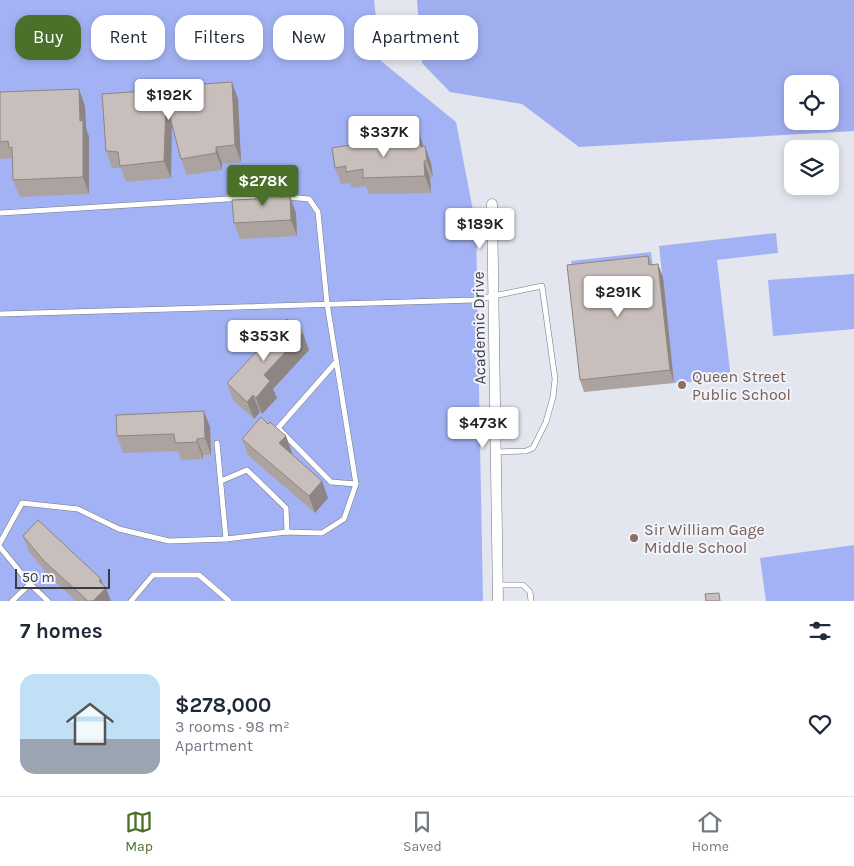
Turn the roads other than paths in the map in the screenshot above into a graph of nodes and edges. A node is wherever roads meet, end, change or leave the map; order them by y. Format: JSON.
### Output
{"nodes":[{"id":1,"x":273,"y":196,"type":"edge"},
{"id":2,"x":264,"y":197,"type":"edge"},
{"id":3,"x":492,"y":204,"type":"dead end"},
{"id":4,"x":0,"y":214,"type":"edge"},
{"id":5,"x":493,"y":296,"type":"junction"},
{"id":6,"x":327,"y":304,"type":"junction"},
{"id":7,"x":0,"y":314,"type":"edge"},
{"id":8,"x":336,"y":362,"type":"junction"},
{"id":9,"x":217,"y":443,"type":"dead end"},
{"id":10,"x":495,"y":452,"type":"junction"},
{"id":11,"x":221,"y":481,"type":"junction"},
{"id":12,"x":356,"y":484,"type":"junction"},
{"id":13,"x":287,"y":532,"type":"junction"},
{"id":14,"x":226,"y":539,"type":"junction"},
{"id":15,"x":0,"y":544,"type":"edge"},
{"id":16,"x":0,"y":547,"type":"edge"},
{"id":17,"x":30,"y":584,"type":"junction"},
{"id":18,"x":497,"y":585,"type":"junction"},
{"id":19,"x":12,"y":601,"type":"edge"},
{"id":20,"x":48,"y":601,"type":"edge"},
{"id":21,"x":131,"y":601,"type":"edge"},
{"id":22,"x":229,"y":601,"type":"edge"},
{"id":23,"x":498,"y":601,"type":"edge"},
{"id":24,"x":531,"y":601,"type":"edge"}],
"edges":[{"from":1,"to":6,"type":"lane"},
{"from":2,"to":4,"type":"lane"},
{"from":3,"to":5,"type":"street","name":"Academic Drive"},
{"from":5,"to":6,"type":"lane"},
{"from":5,"to":10,"type":"street","name":"Academic Drive"},
{"from":5,"to":10,"type":"lane"},
{"from":6,"to":7,"type":"lane"},
{"from":6,"to":8,"type":"lane"},
{"from":8,"to":12,"type":"lane"},
{"from":8,"to":12,"type":"lane"},
{"from":9,"to":11,"type":"lane"},
{"from":10,"to":18,"type":"street","name":"Academic Drive"},
{"from":11,"to":13,"type":"lane"},
{"from":11,"to":14,"type":"lane"},
{"from":12,"to":13,"type":"lane"},
{"from":13,"to":14,"type":"lane"},
{"from":14,"to":15,"type":"lane"},
{"from":16,"to":17,"type":"lane"},
{"from":17,"to":19,"type":"lane"},
{"from":17,"to":20,"type":"lane"},
{"from":18,"to":23,"type":"street","name":"Academic Drive"},
{"from":18,"to":24,"type":"lane"},
{"from":21,"to":22,"type":"lane"}]}
